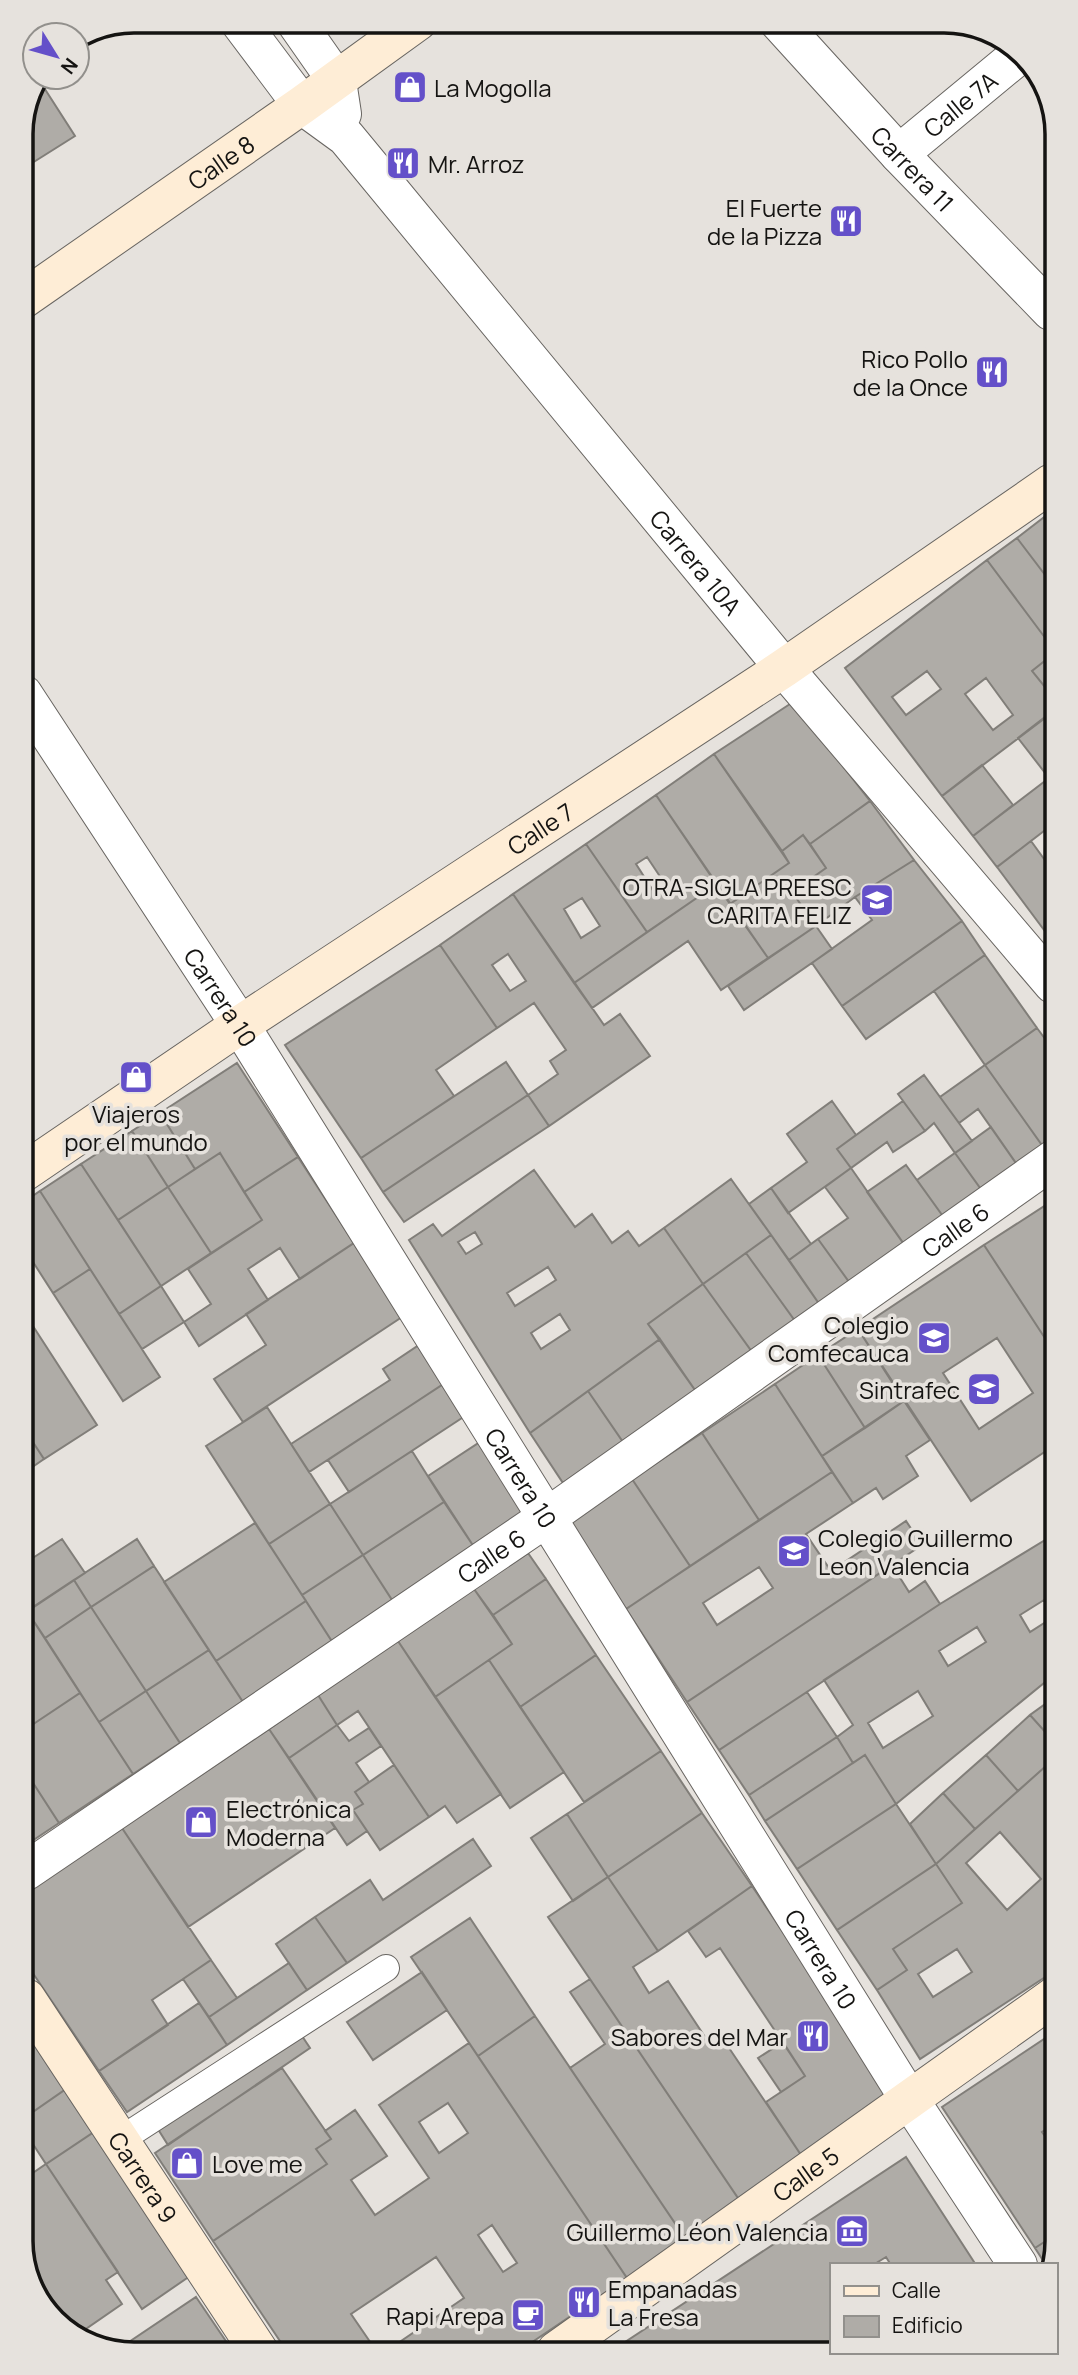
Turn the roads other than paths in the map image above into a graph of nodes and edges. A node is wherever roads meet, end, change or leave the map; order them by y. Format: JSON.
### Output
{"nodes":[{"id":1,"x":248,"y":33,"type":"edge"},
{"id":2,"x":304,"y":33,"type":"edge"},
{"id":3,"x":402,"y":33,"type":"edge"},
{"id":4,"x":789,"y":33,"type":"edge"},
{"id":5,"x":1012,"y":60,"type":"edge"},
{"id":6,"x":337,"y":80,"type":"junction"},
{"id":7,"x":302,"y":105,"type":"junction"},
{"id":8,"x":346,"y":136,"type":"junction"},
{"id":9,"x":900,"y":154,"type":"junction"},
{"id":10,"x":33,"y":292,"type":"edge"},
{"id":11,"x":1045,"y":305,"type":"edge"},
{"id":12,"x":1045,"y":488,"type":"edge"},
{"id":13,"x":784,"y":668,"type":"junction"},
{"id":14,"x":33,"y":709,"type":"edge"},
{"id":15,"x":1045,"y":975,"type":"edge"},
{"id":16,"x":240,"y":1025,"type":"junction"},
{"id":17,"x":33,"y":1165,"type":"edge"},
{"id":18,"x":1045,"y":1166,"type":"edge"},
{"id":19,"x":545,"y":1518,"type":"junction"},
{"id":20,"x":33,"y":1866,"type":"edge"},
{"id":21,"x":386,"y":1968,"type":"dead end"},
{"id":22,"x":1045,"y":2003,"type":"edge"},
{"id":23,"x":33,"y":2009,"type":"edge"},
{"id":24,"x":909,"y":2099,"type":"junction"},
{"id":25,"x":120,"y":2140,"type":"junction"},
{"id":26,"x":1017,"y":2263,"type":"edge"},
{"id":27,"x":253,"y":2342,"type":"edge"},
{"id":28,"x":569,"y":2342,"type":"edge"}],
"edges":[{"from":1,"to":7,"type":"street","name":"Carrera 10A"},
{"from":2,"to":6,"type":"street"},
{"from":3,"to":6,"type":"street","name":"Calle 8"},
{"from":4,"to":9,"type":"street","name":"Carrera 11"},
{"from":5,"to":9,"type":"street","name":"Calle 7A"},
{"from":6,"to":7,"type":"street","name":"Calle 8"},
{"from":6,"to":8,"type":"street"},
{"from":7,"to":8,"type":"street","name":"Carrera 10A"},
{"from":7,"to":10,"type":"street","name":"Calle 8"},
{"from":8,"to":13,"type":"street","name":"Carrera 10A"},
{"from":9,"to":11,"type":"street","name":"Carrera 11"},
{"from":12,"to":13,"type":"street","name":"Calle 7"},
{"from":13,"to":15,"type":"street","name":"Carrera 10A"},
{"from":13,"to":16,"type":"street","name":"Calle 7"},
{"from":14,"to":16,"type":"street","name":"Carrera 10"},
{"from":16,"to":17,"type":"street","name":"Calle 7"},
{"from":16,"to":19,"type":"street","name":"Carrera 10"},
{"from":18,"to":19,"type":"street","name":"Calle 6"},
{"from":19,"to":20,"type":"street","name":"Calle 6"},
{"from":19,"to":24,"type":"street","name":"Carrera 10"},
{"from":21,"to":25,"type":"lane"},
{"from":22,"to":24,"type":"street","name":"Calle 5"},
{"from":23,"to":25,"type":"street","name":"Carrera 9"},
{"from":24,"to":26,"type":"street","name":"Carrera 10"},
{"from":24,"to":28,"type":"street","name":"Calle 5"},
{"from":25,"to":27,"type":"street","name":"Carrera 9"}]}
